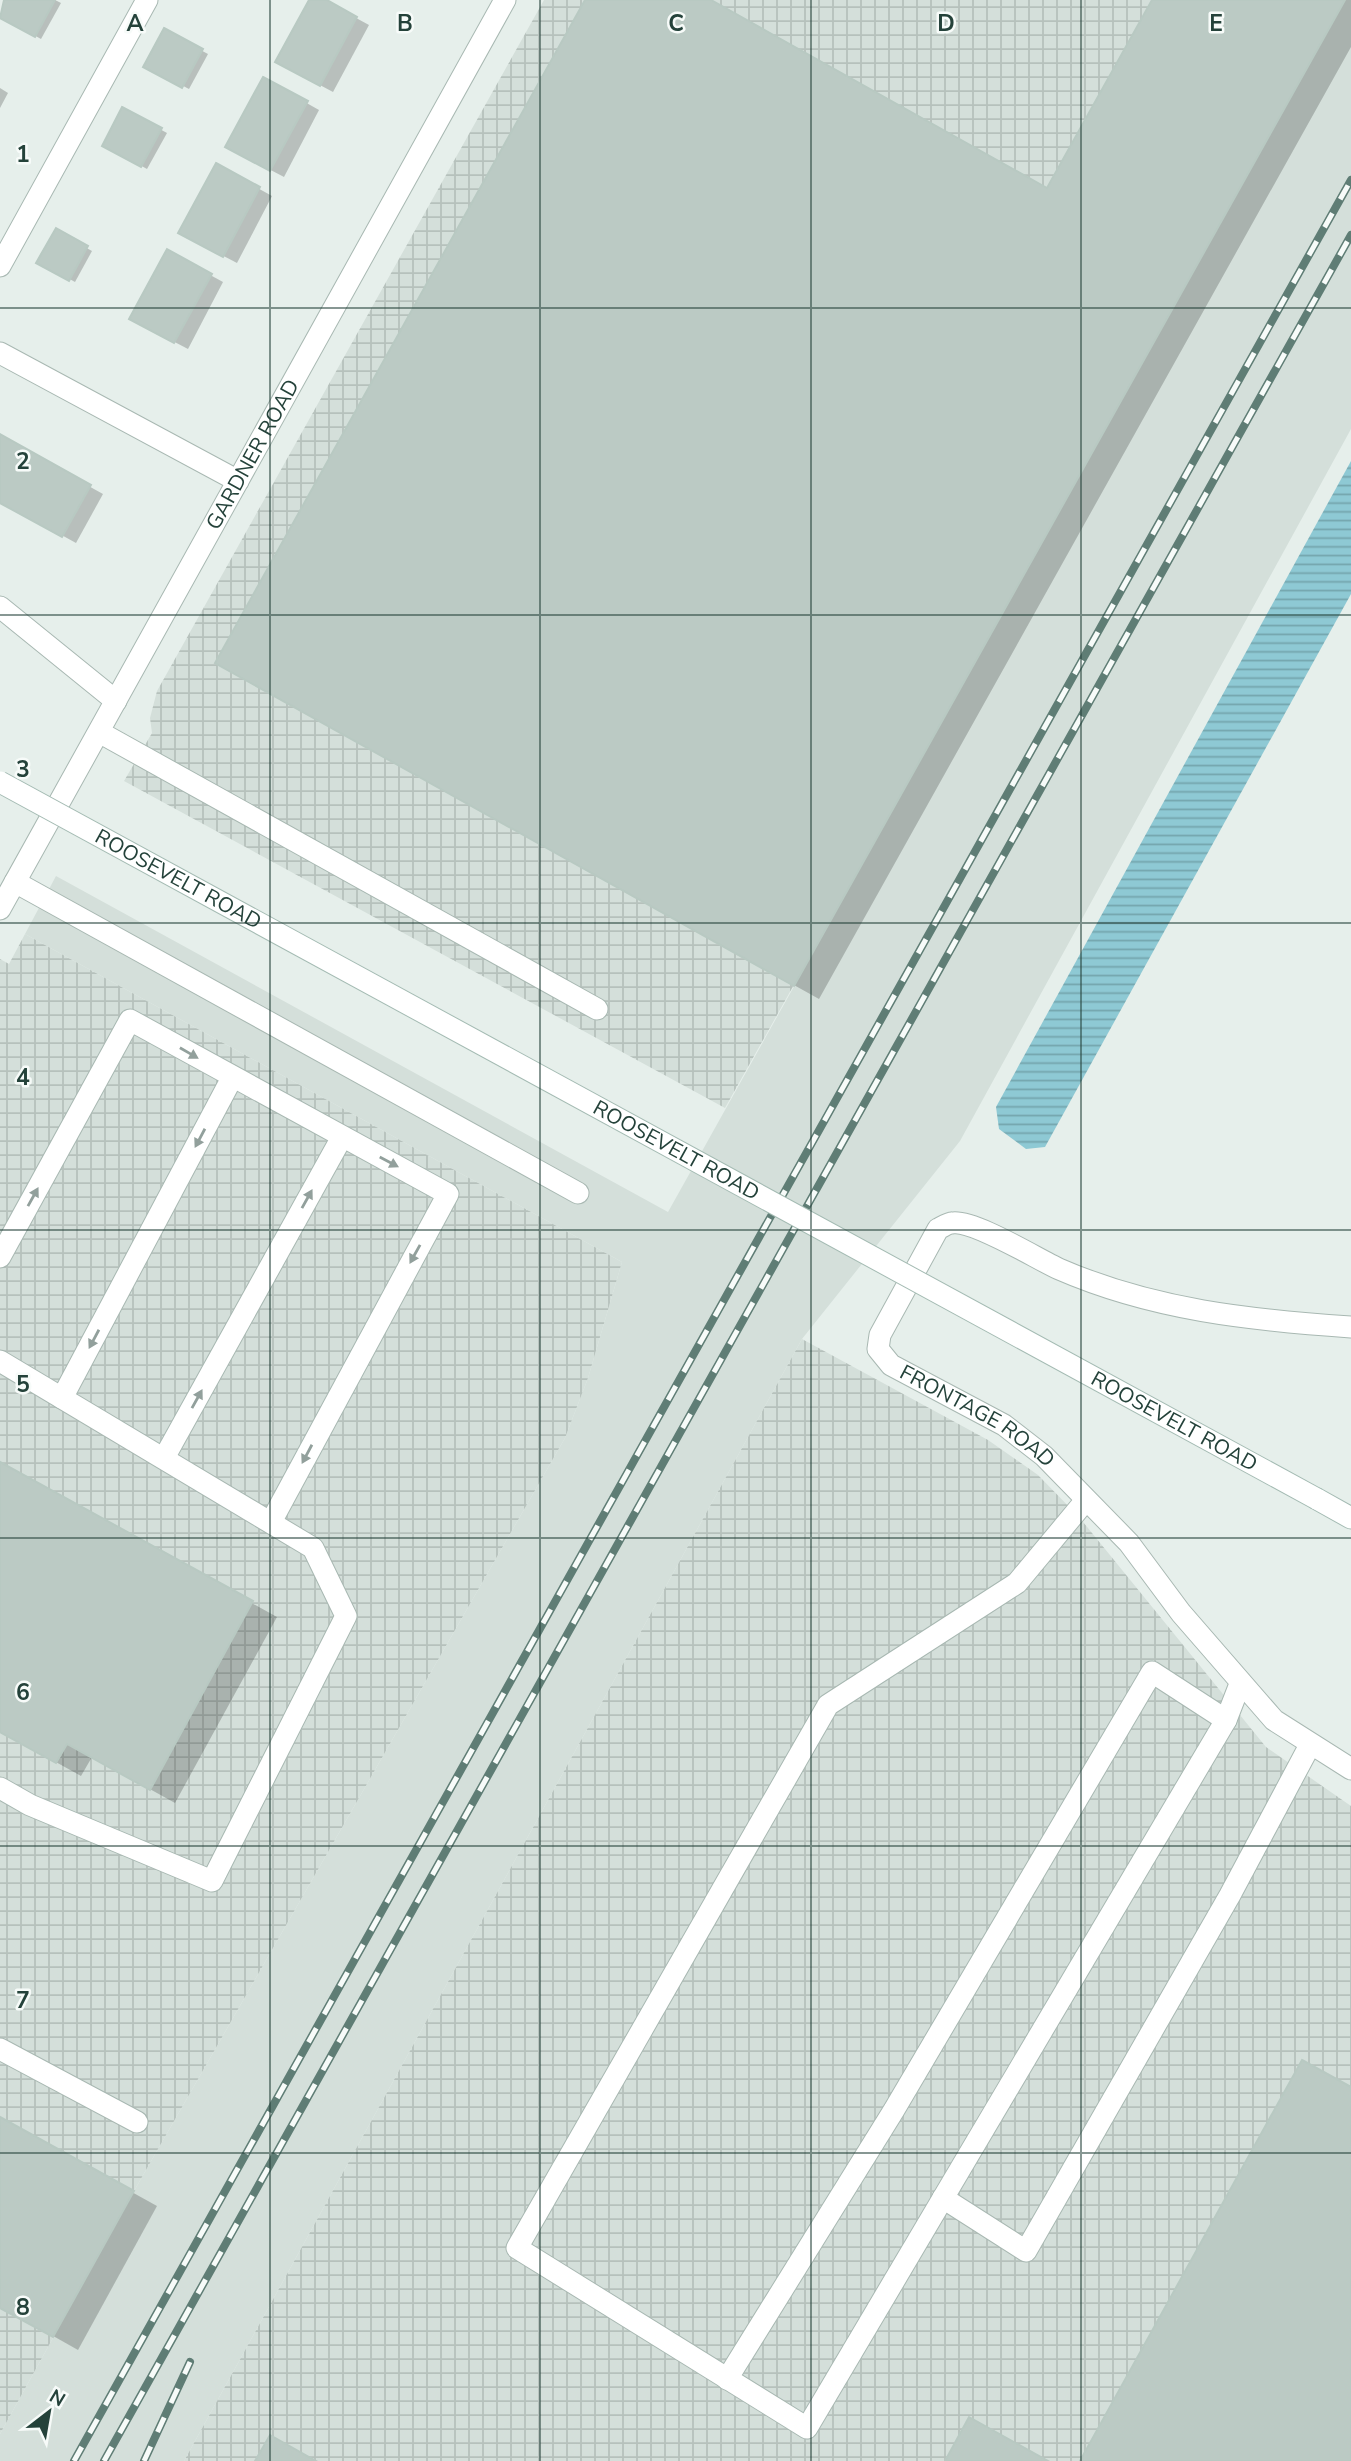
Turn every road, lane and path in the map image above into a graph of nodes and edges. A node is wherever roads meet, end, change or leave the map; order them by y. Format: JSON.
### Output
{"nodes":[{"id":1,"x":146,"y":0,"type":"edge"},
{"id":2,"x":505,"y":0,"type":"edge"},
{"id":3,"x":0,"y":266,"type":"edge"},
{"id":4,"x":0,"y":353,"type":"edge"},
{"id":5,"x":238,"y":481,"type":"junction"},
{"id":6,"x":0,"y":607,"type":"edge"},
{"id":7,"x":116,"y":702,"type":"junction"},
{"id":8,"x":99,"y":732,"type":"junction"},
{"id":9,"x":0,"y":782,"type":"edge"},
{"id":10,"x":15,"y":883,"type":"junction"},
{"id":11,"x":0,"y":909,"type":"edge"},
{"id":12,"x":597,"y":1009,"type":"dead end"},
{"id":13,"x":232,"y":1077,"type":"junction"},
{"id":14,"x":342,"y":1137,"type":"junction"},
{"id":15,"x":578,"y":1193,"type":"dead end"},
{"id":16,"x":0,"y":1257,"type":"edge"},
{"id":17,"x":1351,"y":1327,"type":"edge"},
{"id":18,"x":0,"y":1361,"type":"edge"},
{"id":19,"x":62,"y":1398,"type":"junction"},
{"id":20,"x":164,"y":1458,"type":"junction"},
{"id":21,"x":1086,"y":1500,"type":"junction"},
{"id":22,"x":1351,"y":1518,"type":"edge"},
{"id":23,"x":271,"y":1522,"type":"junction"},
{"id":24,"x":1240,"y":1684,"type":"junction"},
{"id":25,"x":1226,"y":1720,"type":"junction"},
{"id":26,"x":1310,"y":1745,"type":"junction"},
{"id":27,"x":1351,"y":1769,"type":"edge"},
{"id":28,"x":0,"y":1788,"type":"edge"},
{"id":29,"x":0,"y":2049,"type":"edge"},
{"id":30,"x":137,"y":2122,"type":"dead end"},
{"id":31,"x":943,"y":2198,"type":"junction"},
{"id":32,"x":727,"y":2379,"type":"junction"}],
"edges":[{"from":1,"to":3,"type":"street"},
{"from":2,"to":5,"type":"street","name":"GARDNER ROAD"},
{"from":4,"to":5,"type":"street"},
{"from":5,"to":7,"type":"street","name":"GARDNER ROAD"},
{"from":6,"to":7,"type":"street"},
{"from":7,"to":8,"type":"street","name":"GARDNER ROAD"},
{"from":8,"to":10,"type":"street","name":"GARDNER ROAD"},
{"from":8,"to":12,"type":"street"},
{"from":9,"to":22,"type":"street","name":"ROOSEVELT ROAD","bridge":true},
{"from":10,"to":11,"type":"street","name":"GARDNER ROAD"},
{"from":10,"to":15,"type":"street"},
{"from":13,"to":14,"type":"street"},
{"from":16,"to":13,"type":"street","one_way":true},
{"from":13,"to":19,"type":"street","one_way":true},
{"from":20,"to":14,"type":"street","one_way":true},
{"from":14,"to":23,"type":"street","one_way":true},
{"from":17,"to":21,"type":"street","name":"FRONTAGE ROAD"},
{"from":18,"to":19,"type":"street"},
{"from":19,"to":20,"type":"street"},
{"from":20,"to":23,"type":"street"},
{"from":21,"to":24,"type":"street","name":"FRONTAGE ROAD"},
{"from":21,"to":32,"type":"street"},
{"from":23,"to":28,"type":"street"},
{"from":24,"to":25,"type":"street"},
{"from":24,"to":26,"type":"street","name":"FRONTAGE ROAD"},
{"from":25,"to":31,"type":"street"},
{"from":25,"to":32,"type":"street"},
{"from":26,"to":27,"type":"street","name":"FRONTAGE ROAD"},
{"from":26,"to":31,"type":"street"},
{"from":29,"to":30,"type":"street"},
{"from":31,"to":32,"type":"street"}]}
